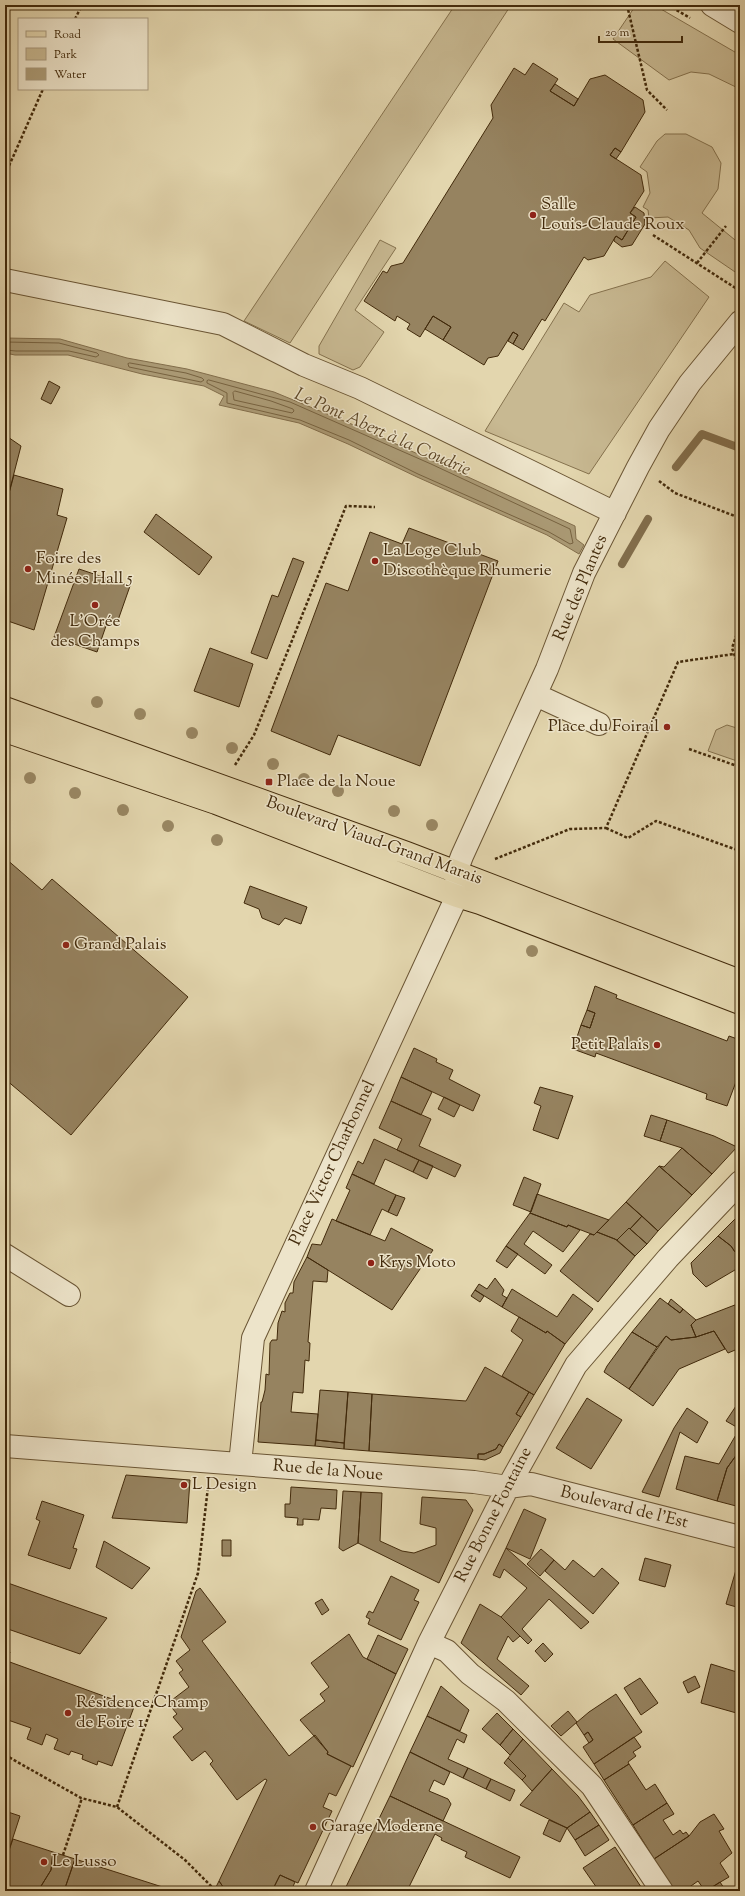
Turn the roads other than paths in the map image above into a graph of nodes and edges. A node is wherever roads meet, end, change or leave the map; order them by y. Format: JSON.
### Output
{"nodes":[{"id":1,"x":712,"y":5,"type":"edge"},
{"id":2,"x":740,"y":22,"type":"edge"},
{"id":3,"x":5,"y":280,"type":"edge"},
{"id":4,"x":740,"y":322,"type":"edge"},
{"id":5,"x":614,"y":513,"type":"junction"},
{"id":6,"x":536,"y":695,"type":"junction"},
{"id":7,"x":5,"y":708,"type":"edge"},
{"id":8,"x":599,"y":724,"type":"dead end"},
{"id":9,"x":5,"y":731,"type":"edge"},
{"id":10,"x":456,"y":872,"type":"junction"},
{"id":11,"x":457,"y":896,"type":"junction"},
{"id":12,"x":740,"y":981,"type":"edge"},
{"id":13,"x":740,"y":1003,"type":"edge"},
{"id":14,"x":740,"y":1182,"type":"edge"},
{"id":15,"x":5,"y":1255,"type":"edge"},
{"id":16,"x":70,"y":1295,"type":"dead end"},
{"id":17,"x":5,"y":1446,"type":"edge"},
{"id":18,"x":240,"y":1464,"type":"junction"},
{"id":19,"x":508,"y":1487,"type":"junction"},
{"id":20,"x":740,"y":1538,"type":"edge"},
{"id":21,"x":429,"y":1643,"type":"junction"},
{"id":22,"x":316,"y":1891,"type":"edge"},
{"id":23,"x":662,"y":1891,"type":"edge"}],
"edges":[{"from":1,"to":2,"type":"street"},
{"from":3,"to":5,"type":"street"},
{"from":4,"to":5,"type":"street","name":"Rue des Plantes"},
{"from":5,"to":6,"type":"street","name":"Rue des Plantes"},
{"from":6,"to":8,"type":"street"},
{"from":6,"to":10,"type":"street","name":"Rue des Plantes"},
{"from":7,"to":10,"type":"main road","name":"Boulevard Viaud-Grand Marais"},
{"from":9,"to":11,"type":"main road","name":"Boulevard Viaud-Grand Marais"},
{"from":10,"to":11,"type":"street","name":"Place Victor Charbonnel"},
{"from":10,"to":12,"type":"main road","name":"Boulevard Viaud-Grand Marais"},
{"from":11,"to":13,"type":"main road","name":"Boulevard Viaud-Grand Marais"},
{"from":11,"to":18,"type":"street","name":"Place Victor Charbonnel"},
{"from":14,"to":19,"type":"street","name":"Rue Bonne Fontaine"},
{"from":15,"to":16,"type":"street"},
{"from":17,"to":18,"type":"street","name":"Rue de la Noue"},
{"from":18,"to":19,"type":"street","name":"Rue de la Noue"},
{"from":19,"to":20,"type":"street","name":"Boulevard de l'Est"},
{"from":19,"to":21,"type":"street","name":"Rue Bonne Fontaine"},
{"from":21,"to":22,"type":"street","name":"Rue Bonne Fontaine"},
{"from":21,"to":23,"type":"street"}]}
